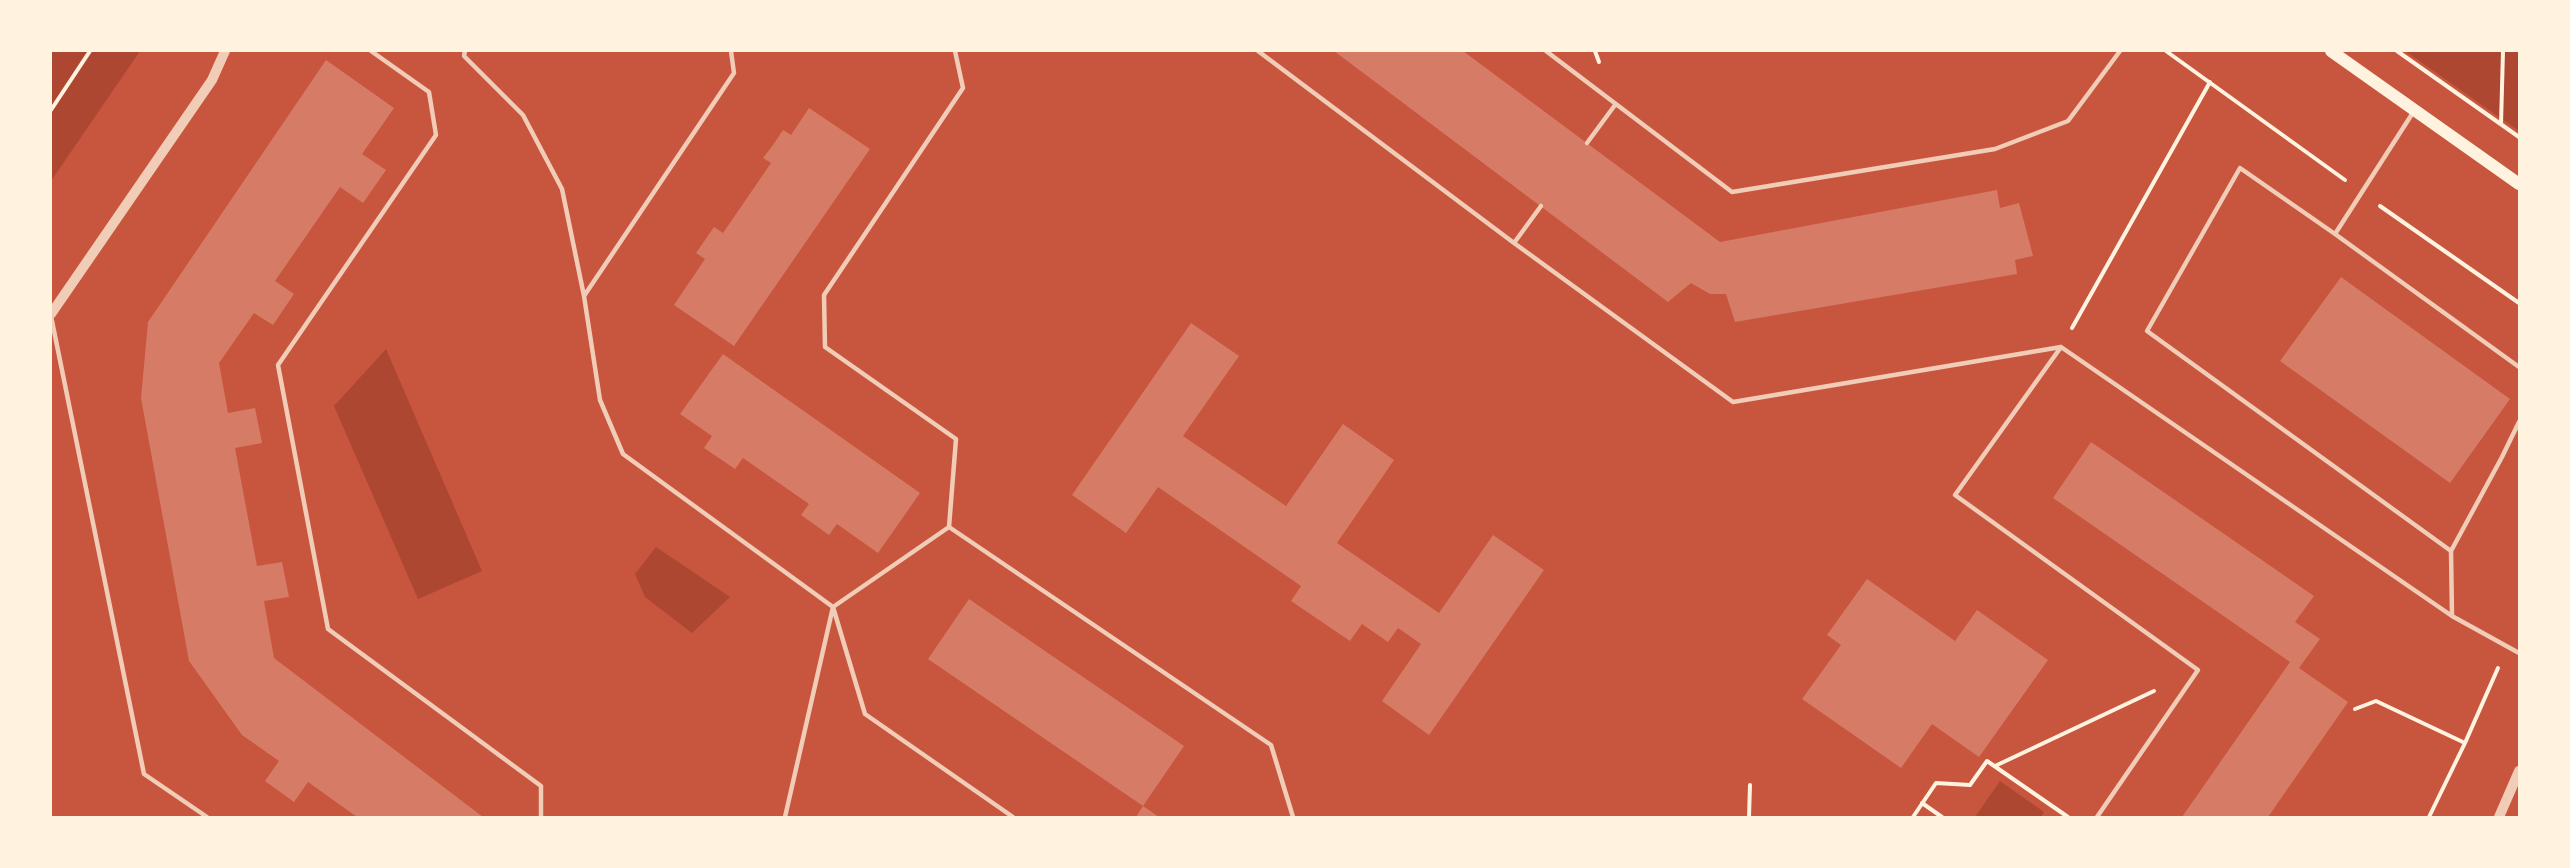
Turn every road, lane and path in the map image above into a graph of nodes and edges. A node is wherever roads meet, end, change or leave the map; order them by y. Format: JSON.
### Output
{"nodes":[{"id":1,"x":90,"y":51,"type":"edge"},
{"id":2,"x":225,"y":51,"type":"edge"},
{"id":3,"x":371,"y":51,"type":"edge"},
{"id":4,"x":458,"y":51,"type":"edge"},
{"id":5,"x":731,"y":51,"type":"edge"},
{"id":6,"x":955,"y":51,"type":"edge"},
{"id":7,"x":1258,"y":51,"type":"edge"},
{"id":8,"x":1546,"y":51,"type":"edge"},
{"id":9,"x":2120,"y":51,"type":"edge"},
{"id":10,"x":2331,"y":51,"type":"edge"},
{"id":11,"x":2397,"y":51,"type":"edge"},
{"id":12,"x":2503,"y":51,"type":"edge"},
{"id":13,"x":465,"y":53,"type":"edge"},
{"id":14,"x":2210,"y":82,"type":"dead end"},
{"id":15,"x":1615,"y":105,"type":"junction"},
{"id":16,"x":51,"y":110,"type":"edge"},
{"id":17,"x":2414,"y":111,"type":"junction"},
{"id":18,"x":2501,"y":124,"type":"junction"},
{"id":19,"x":2519,"y":137,"type":"edge"},
{"id":20,"x":1587,"y":143,"type":"dead end"},
{"id":21,"x":2519,"y":184,"type":"edge"},
{"id":22,"x":1541,"y":206,"type":"dead end"},
{"id":23,"x":2335,"y":234,"type":"junction"},
{"id":24,"x":1514,"y":243,"type":"junction"},
{"id":25,"x":584,"y":296,"type":"junction"},
{"id":26,"x":51,"y":315,"type":"edge"},
{"id":27,"x":2061,"y":347,"type":"junction"},
{"id":28,"x":2519,"y":367,"type":"edge"},
{"id":29,"x":2519,"y":422,"type":"edge"},
{"id":30,"x":949,"y":527,"type":"junction"},
{"id":31,"x":2451,"y":551,"type":"junction"},
{"id":32,"x":833,"y":607,"type":"junction"},
{"id":33,"x":2452,"y":616,"type":"junction"},
{"id":34,"x":2507,"y":647,"type":"junction"},
{"id":35,"x":2519,"y":652,"type":"edge"},
{"id":36,"x":2155,"y":690,"type":"dead end"},
{"id":37,"x":2355,"y":709,"type":"dead end"},
{"id":38,"x":2465,"y":743,"type":"junction"},
{"id":39,"x":1995,"y":766,"type":"junction"},
{"id":40,"x":2519,"y":771,"type":"edge"},
{"id":41,"x":1750,"y":785,"type":"dead end"},
{"id":42,"x":1922,"y":803,"type":"junction"},
{"id":43,"x":207,"y":817,"type":"edge"},
{"id":44,"x":541,"y":817,"type":"edge"},
{"id":45,"x":785,"y":817,"type":"edge"},
{"id":46,"x":1013,"y":817,"type":"edge"},
{"id":47,"x":1293,"y":817,"type":"edge"},
{"id":48,"x":1749,"y":817,"type":"edge"},
{"id":49,"x":1913,"y":817,"type":"edge"},
{"id":50,"x":1942,"y":817,"type":"edge"},
{"id":51,"x":2068,"y":817,"type":"edge"},
{"id":52,"x":2097,"y":817,"type":"edge"},
{"id":53,"x":2429,"y":817,"type":"edge"},
{"id":54,"x":2499,"y":817,"type":"edge"}],
"edges":[{"from":1,"to":16,"type":"path"},
{"from":2,"to":26,"type":"street"},
{"from":3,"to":44,"type":"lane"},
{"from":4,"to":13,"type":"lane"},
{"from":5,"to":25,"type":"lane"},
{"from":6,"to":30,"type":"lane"},
{"from":7,"to":24,"type":"lane"},
{"from":8,"to":15,"type":"lane"},
{"from":9,"to":15,"type":"lane"},
{"from":10,"to":17,"type":"main road"},
{"from":11,"to":18,"type":"path"},
{"from":12,"to":18,"type":"path"},
{"from":13,"to":25,"type":"lane"},
{"from":14,"to":27,"type":"path"},
{"from":15,"to":20,"type":"lane"},
{"from":17,"to":21,"type":"main road"},
{"from":17,"to":23,"type":"lane"},
{"from":18,"to":19,"type":"path"},
{"from":22,"to":24,"type":"lane"},
{"from":23,"to":28,"type":"lane"},
{"from":23,"to":31,"type":"lane"},
{"from":24,"to":27,"type":"lane"},
{"from":25,"to":32,"type":"lane"},
{"from":26,"to":43,"type":"lane"},
{"from":27,"to":33,"type":"lane"},
{"from":27,"to":52,"type":"lane"},
{"from":29,"to":31,"type":"lane"},
{"from":30,"to":32,"type":"lane"},
{"from":30,"to":47,"type":"lane"},
{"from":31,"to":33,"type":"lane"},
{"from":32,"to":45,"type":"lane"},
{"from":32,"to":46,"type":"lane"},
{"from":33,"to":34,"type":"lane"},
{"from":34,"to":35,"type":"lane"},
{"from":34,"to":38,"type":"path"},
{"from":36,"to":39,"type":"path"},
{"from":37,"to":38,"type":"path"},
{"from":38,"to":53,"type":"path"},
{"from":39,"to":42,"type":"path"},
{"from":39,"to":51,"type":"path"},
{"from":40,"to":54,"type":"street"},
{"from":41,"to":48,"type":"path"},
{"from":42,"to":49,"type":"path"},
{"from":42,"to":50,"type":"path"}]}
